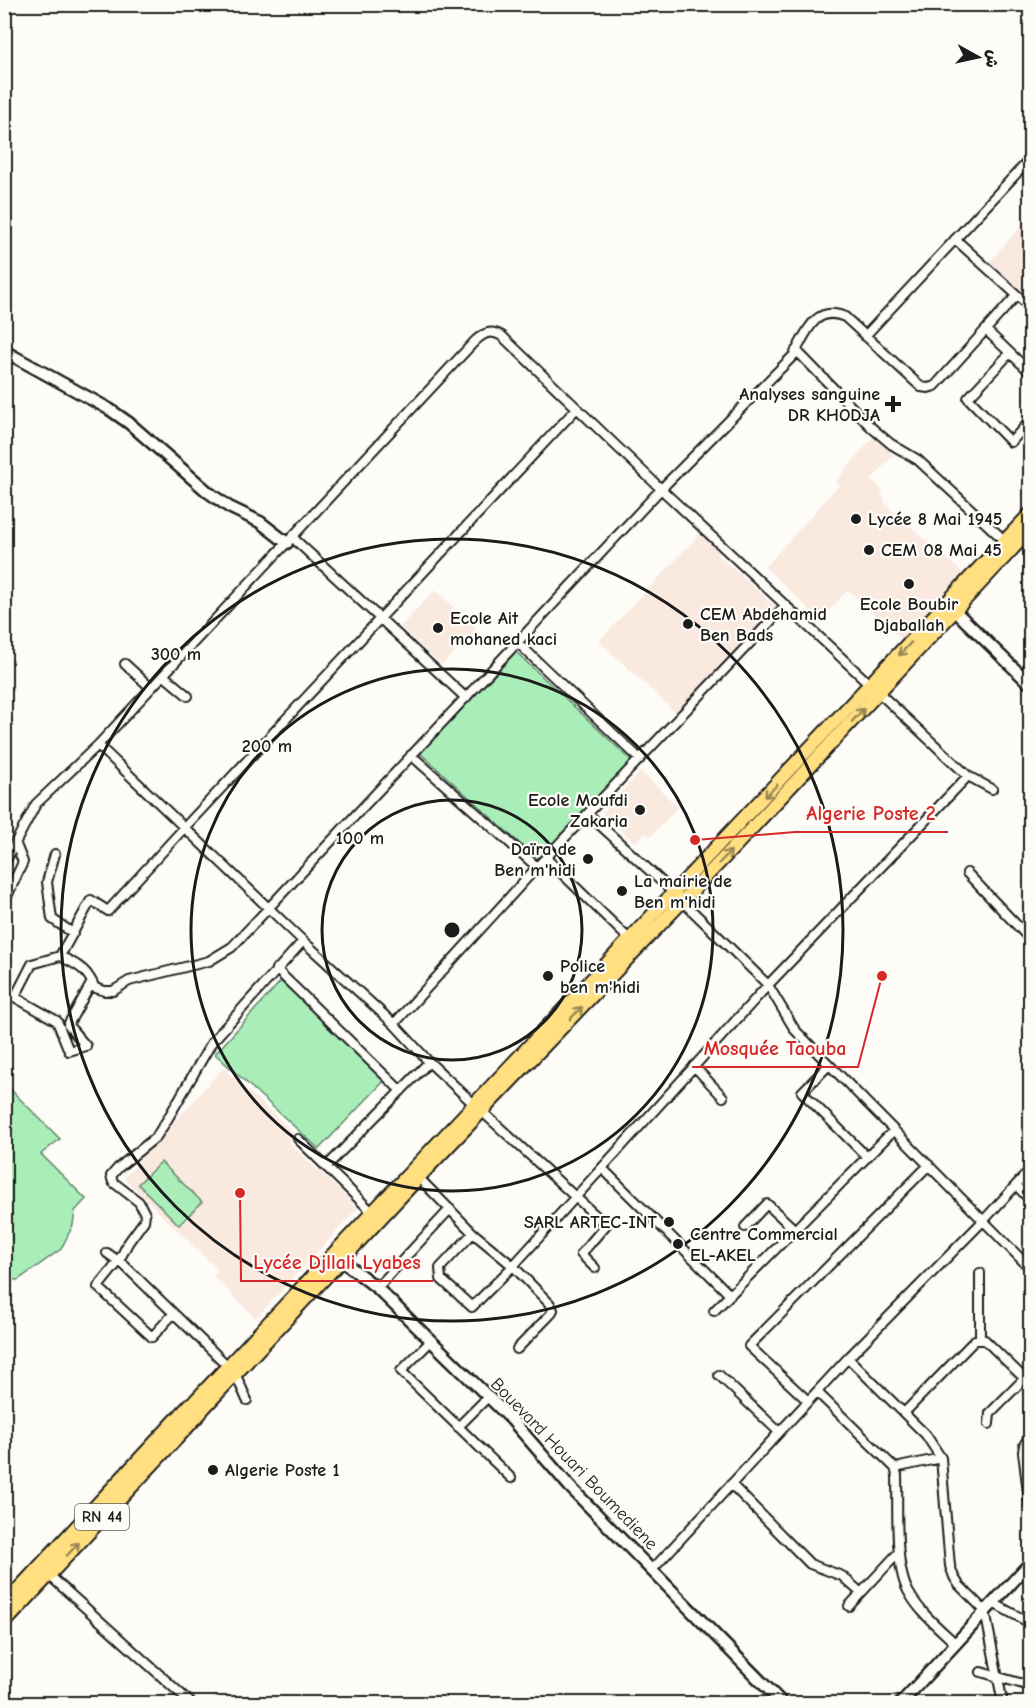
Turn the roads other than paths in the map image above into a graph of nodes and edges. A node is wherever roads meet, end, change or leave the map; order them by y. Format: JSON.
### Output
{"nodes":[{"id":1,"x":1030,"y":159,"type":"edge"},
{"id":2,"x":955,"y":239,"type":"junction"},
{"id":3,"x":1017,"y":295,"type":"junction"},
{"id":4,"x":1030,"y":308,"type":"edge"},
{"id":5,"x":986,"y":330,"type":"junction"},
{"id":6,"x":865,"y":336,"type":"junction"},
{"id":7,"x":796,"y":350,"type":"junction"},
{"id":8,"x":4,"y":351,"type":"edge"},
{"id":9,"x":1010,"y":353,"type":"junction"},
{"id":10,"x":1030,"y":372,"type":"edge"},
{"id":11,"x":577,"y":408,"type":"junction"},
{"id":12,"x":1030,"y":421,"type":"edge"},
{"id":13,"x":661,"y":489,"type":"junction"},
{"id":14,"x":1030,"y":514,"type":"edge"},
{"id":15,"x":1030,"y":530,"type":"edge"},
{"id":16,"x":289,"y":540,"type":"junction"},
{"id":17,"x":1005,"y":541,"type":"junction"},
{"id":18,"x":786,"y":605,"type":"junction"},
{"id":19,"x":952,"y":607,"type":"junction"},
{"id":20,"x":382,"y":619,"type":"junction"},
{"id":21,"x":517,"y":642,"type":"junction"},
{"id":22,"x":125,"y":664,"type":"dead end"},
{"id":23,"x":163,"y":675,"type":"junction"},
{"id":24,"x":1030,"y":684,"type":"edge"},
{"id":25,"x":151,"y":688,"type":"junction"},
{"id":26,"x":875,"y":689,"type":"junction"},
{"id":27,"x":188,"y":696,"type":"dead end"},
{"id":28,"x":465,"y":698,"type":"junction"},
{"id":29,"x":98,"y":745,"type":"junction"},
{"id":30,"x":411,"y":755,"type":"junction"},
{"id":31,"x":640,"y":759,"type":"junction"},
{"id":32,"x":968,"y":776,"type":"junction"},
{"id":33,"x":992,"y":789,"type":"dead end"},
{"id":34,"x":588,"y":814,"type":"junction"},
{"id":35,"x":184,"y":828,"type":"junction"},
{"id":36,"x":15,"y":842,"type":"junction"},
{"id":37,"x":55,"y":854,"type":"dead end"},
{"id":38,"x":546,"y":858,"type":"junction"},
{"id":39,"x":4,"y":864,"type":"edge"},
{"id":40,"x":537,"y":867,"type":"junction"},
{"id":41,"x":967,"y":873,"type":"dead end"},
{"id":42,"x":679,"y":897,"type":"junction"},
{"id":43,"x":4,"y":903,"type":"edge"},
{"id":44,"x":268,"y":908,"type":"junction"},
{"id":45,"x":73,"y":933,"type":"junction"},
{"id":46,"x":1030,"y":939,"type":"edge"},
{"id":47,"x":630,"y":940,"type":"junction"},
{"id":48,"x":303,"y":941,"type":"junction"},
{"id":49,"x":60,"y":956,"type":"junction"},
{"id":50,"x":276,"y":969,"type":"junction"},
{"id":51,"x":92,"y":982,"type":"junction"},
{"id":52,"x":768,"y":985,"type":"junction"},
{"id":53,"x":4,"y":991,"type":"edge"},
{"id":54,"x":15,"y":998,"type":"junction"},
{"id":55,"x":394,"y":1024,"type":"junction"},
{"id":56,"x":429,"y":1062,"type":"junction"},
{"id":57,"x":830,"y":1065,"type":"junction"},
{"id":58,"x":694,"y":1066,"type":"junction"},
{"id":59,"x":401,"y":1091,"type":"junction"},
{"id":60,"x":723,"y":1097,"type":"dead end"},
{"id":61,"x":478,"y":1108,"type":"junction"},
{"id":62,"x":894,"y":1130,"type":"junction"},
{"id":63,"x":298,"y":1139,"type":"dead end"},
{"id":64,"x":867,"y":1157,"type":"junction"},
{"id":65,"x":929,"y":1165,"type":"junction"},
{"id":66,"x":326,"y":1167,"type":"junction"},
{"id":67,"x":602,"y":1168,"type":"junction"},
{"id":68,"x":1030,"y":1170,"type":"edge"},
{"id":69,"x":416,"y":1174,"type":"junction"},
{"id":70,"x":1016,"y":1185,"type":"junction"},
{"id":71,"x":576,"y":1196,"type":"junction"},
{"id":72,"x":1030,"y":1200,"type":"edge"},
{"id":73,"x":450,"y":1209,"type":"junction"},
{"id":74,"x":376,"y":1216,"type":"junction"},
{"id":75,"x":984,"y":1220,"type":"junction"},
{"id":76,"x":745,"y":1227,"type":"dead end"},
{"id":77,"x":795,"y":1230,"type":"junction"},
{"id":78,"x":473,"y":1233,"type":"junction"},
{"id":79,"x":107,"y":1253,"type":"dead end"},
{"id":80,"x":338,"y":1257,"type":"junction"},
{"id":81,"x":119,"y":1261,"type":"junction"},
{"id":82,"x":513,"y":1266,"type":"junction"},
{"id":83,"x":594,"y":1268,"type":"dead end"},
{"id":84,"x":1030,"y":1268,"type":"edge"},
{"id":85,"x":980,"y":1273,"type":"dead end"},
{"id":86,"x":377,"y":1288,"type":"junction"},
{"id":87,"x":730,"y":1295,"type":"junction"},
{"id":88,"x":714,"y":1311,"type":"dead end"},
{"id":89,"x":173,"y":1314,"type":"junction"},
{"id":90,"x":980,"y":1339,"type":"junction"},
{"id":91,"x":431,"y":1341,"type":"junction"},
{"id":92,"x":517,"y":1349,"type":"dead end"},
{"id":93,"x":848,"y":1358,"type":"junction"},
{"id":94,"x":232,"y":1370,"type":"junction"},
{"id":95,"x":720,"y":1375,"type":"dead end"},
{"id":96,"x":1029,"y":1378,"type":"edge"},
{"id":97,"x":817,"y":1392,"type":"junction"},
{"id":98,"x":488,"y":1397,"type":"junction"},
{"id":99,"x":247,"y":1400,"type":"dead end"},
{"id":100,"x":808,"y":1401,"type":"junction"},
{"id":101,"x":196,"y":1408,"type":"junction"},
{"id":102,"x":904,"y":1413,"type":"junction"},
{"id":103,"x":989,"y":1424,"type":"dead end"},
{"id":104,"x":458,"y":1426,"type":"junction"},
{"id":105,"x":779,"y":1432,"type":"junction"},
{"id":106,"x":1030,"y":1436,"type":"edge"},
{"id":107,"x":941,"y":1458,"type":"junction"},
{"id":108,"x":895,"y":1468,"type":"junction"},
{"id":109,"x":511,"y":1478,"type":"dead end"},
{"id":110,"x":731,"y":1484,"type":"junction"},
{"id":111,"x":1030,"y":1509,"type":"edge"},
{"id":112,"x":899,"y":1552,"type":"junction"},
{"id":113,"x":1030,"y":1563,"type":"edge"},
{"id":114,"x":652,"y":1570,"type":"junction"},
{"id":115,"x":49,"y":1575,"type":"junction"},
{"id":116,"x":861,"y":1593,"type":"junction"},
{"id":117,"x":993,"y":1603,"type":"junction"},
{"id":118,"x":4,"y":1606,"type":"edge"},
{"id":119,"x":849,"y":1606,"type":"dead end"},
{"id":120,"x":985,"y":1611,"type":"junction"},
{"id":121,"x":1030,"y":1621,"type":"edge"},
{"id":122,"x":4,"y":1622,"type":"edge"},
{"id":123,"x":956,"y":1644,"type":"junction"},
{"id":124,"x":981,"y":1672,"type":"dead end"},
{"id":125,"x":999,"y":1677,"type":"junction"},
{"id":126,"x":1030,"y":1686,"type":"edge"},
{"id":127,"x":192,"y":1704,"type":"edge"},
{"id":128,"x":783,"y":1704,"type":"edge"},
{"id":129,"x":900,"y":1704,"type":"edge"},
{"id":130,"x":1003,"y":1704,"type":"edge"}],
"edges":[{"from":1,"to":2,"type":"street"},
{"from":2,"to":3,"type":"street"},
{"from":2,"to":6,"type":"street"},
{"from":3,"to":4,"type":"street"},
{"from":3,"to":5,"type":"street"},
{"from":5,"to":6,"type":"street"},
{"from":5,"to":9,"type":"street"},
{"from":6,"to":7,"type":"street"},
{"from":7,"to":13,"type":"street"},
{"from":7,"to":17,"type":"street"},
{"from":8,"to":16,"type":"street"},
{"from":9,"to":10,"type":"street"},
{"from":9,"to":12,"type":"street"},
{"from":11,"to":13,"type":"street"},
{"from":11,"to":16,"type":"street"},
{"from":11,"to":20,"type":"street"},
{"from":13,"to":18,"type":"street"},
{"from":13,"to":21,"type":"street"},
{"from":14,"to":17,"type":"main road","number":"RN 44"},
{"from":15,"to":19,"type":"main road","number":"RN 44"},
{"from":16,"to":20,"type":"street"},
{"from":16,"to":23,"type":"street"},
{"from":17,"to":19,"type":"main road","number":"RN 44"},
{"from":18,"to":26,"type":"street"},
{"from":18,"to":31,"type":"street"},
{"from":19,"to":24,"type":"street"},
{"from":19,"to":26,"type":"main road","number":"RN 44"},
{"from":20,"to":28,"type":"street"},
{"from":20,"to":35,"type":"street"},
{"from":21,"to":28,"type":"street"},
{"from":21,"to":31,"type":"street"},
{"from":22,"to":25,"type":"street"},
{"from":23,"to":25,"type":"street"},
{"from":23,"to":27,"type":"street"},
{"from":25,"to":29,"type":"street"},
{"from":26,"to":32,"type":"street"},
{"from":26,"to":42,"type":"main road","number":"RN 44"},
{"from":28,"to":30,"type":"street"},
{"from":29,"to":35,"type":"street"},
{"from":29,"to":36,"type":"street"},
{"from":30,"to":40,"type":"street"},
{"from":30,"to":44,"type":"street"},
{"from":31,"to":34,"type":"street"},
{"from":32,"to":33,"type":"street"},
{"from":32,"to":52,"type":"street"},
{"from":34,"to":38,"type":"street"},
{"from":34,"to":42,"type":"street"},
{"from":35,"to":44,"type":"street"},
{"from":35,"to":45,"type":"street"},
{"from":36,"to":39,"type":"street"},
{"from":36,"to":43,"type":"street"},
{"from":37,"to":45,"type":"street"},
{"from":38,"to":40,"type":"street"},
{"from":38,"to":47,"type":"street"},
{"from":40,"to":55,"type":"street"},
{"from":41,"to":46,"type":"street"},
{"from":42,"to":47,"type":"main road","number":"RN 44"},
{"from":42,"to":52,"type":"street"},
{"from":61,"to":42,"type":"main road","number":"RN 44","one_way":true},
{"from":44,"to":48,"type":"street"},
{"from":44,"to":51,"type":"street"},
{"from":45,"to":49,"type":"street"},
{"from":47,"to":61,"type":"main road","number":"RN 44"},
{"from":48,"to":50,"type":"street"},
{"from":48,"to":55,"type":"street"},
{"from":49,"to":51,"type":"street"},
{"from":49,"to":54,"type":"street"},
{"from":50,"to":59,"type":"street"},
{"from":50,"to":81,"type":"street"},
{"from":51,"to":54,"type":"street"},
{"from":52,"to":57,"type":"street"},
{"from":52,"to":58,"type":"street"},
{"from":53,"to":54,"type":"street"},
{"from":55,"to":56,"type":"street"},
{"from":56,"to":59,"type":"street"},
{"from":56,"to":61,"type":"street"},
{"from":57,"to":62,"type":"street"},
{"from":57,"to":64,"type":"street"},
{"from":58,"to":60,"type":"street"},
{"from":58,"to":67,"type":"street"},
{"from":59,"to":66,"type":"street"},
{"from":61,"to":69,"type":"main road","number":"RN 44"},
{"from":61,"to":71,"type":"street"},
{"from":62,"to":64,"type":"street"},
{"from":62,"to":65,"type":"street"},
{"from":63,"to":66,"type":"street"},
{"from":64,"to":77,"type":"street"},
{"from":65,"to":75,"type":"street"},
{"from":65,"to":100,"type":"street"},
{"from":66,"to":74,"type":"street"},
{"from":67,"to":71,"type":"street"},
{"from":67,"to":87,"type":"street"},
{"from":68,"to":70,"type":"street"},
{"from":69,"to":73,"type":"street"},
{"from":69,"to":74,"type":"main road","number":"RN 44"},
{"from":70,"to":72,"type":"street"},
{"from":70,"to":75,"type":"street"},
{"from":71,"to":82,"type":"street"},
{"from":71,"to":83,"type":"street"},
{"from":73,"to":78,"type":"street"},
{"from":73,"to":86,"type":"street"},
{"from":74,"to":80,"type":"main road","number":"RN 44"},
{"from":75,"to":84,"type":"street"},
{"from":75,"to":93,"type":"street"},
{"from":76,"to":77,"type":"street"},
{"from":77,"to":87,"type":"street"},
{"from":78,"to":82,"type":"street"},
{"from":78,"to":82,"type":"street"},
{"from":79,"to":81,"type":"street"},
{"from":80,"to":86,"type":"street","name":"Bouevard Houari Boumediene"},
{"from":80,"to":94,"type":"main road","number":"RN 44"},
{"from":81,"to":89,"type":"street"},
{"from":81,"to":89,"type":"street"},
{"from":82,"to":92,"type":"street"},
{"from":85,"to":90,"type":"street"},
{"from":86,"to":91,"type":"street","name":"Bouevard Houari Boumediene"},
{"from":87,"to":88,"type":"street"},
{"from":89,"to":94,"type":"street"},
{"from":90,"to":96,"type":"street"},
{"from":90,"to":102,"type":"street"},
{"from":91,"to":98,"type":"street","name":"Bouevard Houari Boumediene"},
{"from":91,"to":104,"type":"street"},
{"from":93,"to":97,"type":"street"},
{"from":93,"to":102,"type":"street"},
{"from":94,"to":99,"type":"street"},
{"from":94,"to":101,"type":"main road","number":"RN 44"},
{"from":95,"to":105,"type":"street"},
{"from":96,"to":103,"type":"street"},
{"from":97,"to":100,"type":"street"},
{"from":97,"to":108,"type":"street"},
{"from":98,"to":104,"type":"street"},
{"from":98,"to":114,"type":"street","name":"Bouevard Houari Boumediene"},
{"from":100,"to":105,"type":"street"},
{"from":115,"to":101,"type":"highway","number":"RN 44","one_way":true},
{"from":101,"to":118,"type":"highway","number":"RN 44"},
{"from":102,"to":107,"type":"street"},
{"from":104,"to":109,"type":"street"},
{"from":105,"to":110,"type":"street"},
{"from":106,"to":111,"type":"street"},
{"from":107,"to":108,"type":"street"},
{"from":107,"to":120,"type":"street"},
{"from":108,"to":112,"type":"street"},
{"from":110,"to":114,"type":"street"},
{"from":110,"to":116,"type":"street"},
{"from":112,"to":116,"type":"street"},
{"from":112,"to":123,"type":"street"},
{"from":113,"to":117,"type":"street"},
{"from":114,"to":128,"type":"street","name":"Bouevard Houari Boumediene"},
{"from":115,"to":122,"type":"highway","number":"RN 44"},
{"from":115,"to":127,"type":"street"},
{"from":116,"to":119,"type":"street"},
{"from":117,"to":120,"type":"street"},
{"from":117,"to":121,"type":"street"},
{"from":120,"to":123,"type":"street"},
{"from":120,"to":125,"type":"street"},
{"from":123,"to":129,"type":"street"},
{"from":124,"to":125,"type":"street"},
{"from":125,"to":126,"type":"street"},
{"from":125,"to":130,"type":"street"}]}
